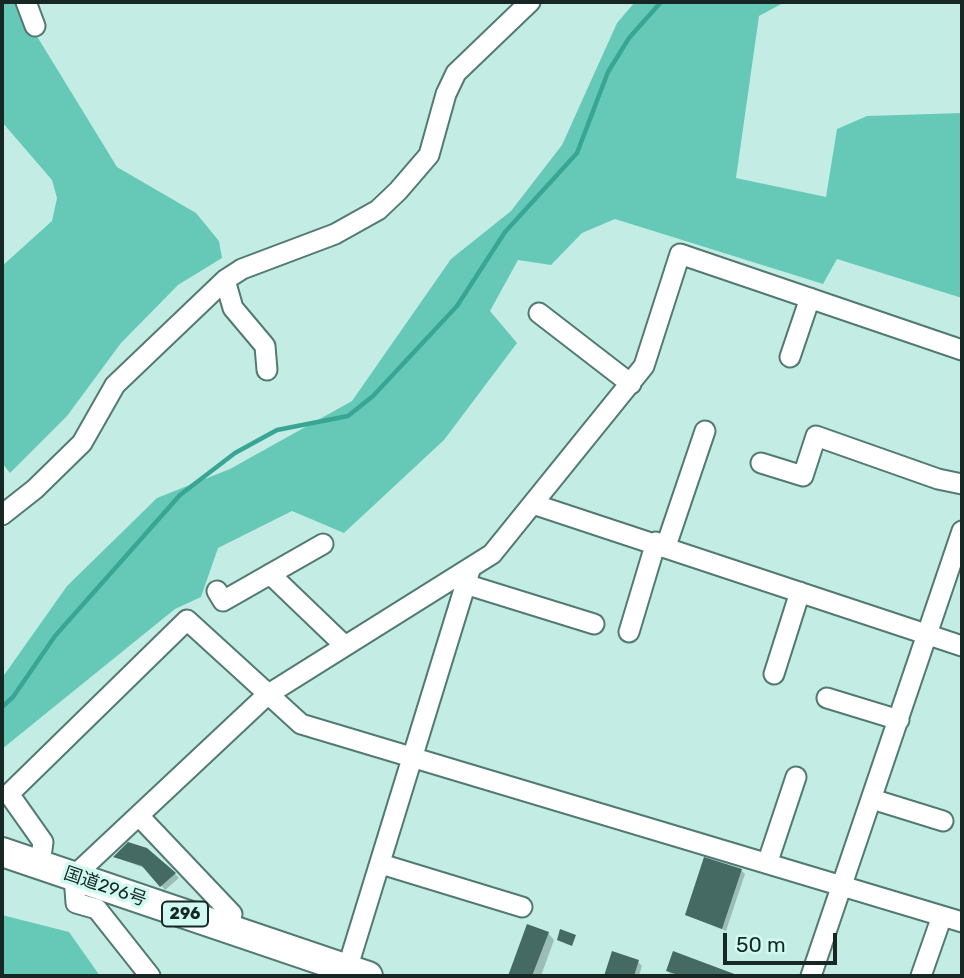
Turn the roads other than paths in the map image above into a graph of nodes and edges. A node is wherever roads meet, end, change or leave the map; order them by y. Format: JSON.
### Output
{"nodes":[{"id":1,"x":26,"y":2,"type":"edge"},
{"id":2,"x":530,"y":2,"type":"edge"},
{"id":3,"x":35,"y":26,"type":"dead end"},
{"id":4,"x":225,"y":280,"type":"junction"},
{"id":5,"x":810,"y":298,"type":"junction"},
{"id":6,"x":539,"y":313,"type":"dead end"},
{"id":7,"x":962,"y":350,"type":"edge"},
{"id":8,"x":790,"y":357,"type":"dead end"},
{"id":9,"x":267,"y":370,"type":"dead end"},
{"id":10,"x":631,"y":384,"type":"junction"},
{"id":11,"x":705,"y":431,"type":"dead end"},
{"id":12,"x":761,"y":463,"type":"dead end"},
{"id":13,"x":962,"y":484,"type":"edge"},
{"id":14,"x":533,"y":504,"type":"junction"},
{"id":15,"x":2,"y":515,"type":"edge"},
{"id":16,"x":962,"y":531,"type":"edge"},
{"id":17,"x":323,"y":544,"type":"dead end"},
{"id":18,"x":661,"y":544,"type":"junction"},
{"id":19,"x":270,"y":574,"type":"junction"},
{"id":20,"x":468,"y":577,"type":"junction"},
{"id":21,"x":217,"y":591,"type":"dead end"},
{"id":22,"x":800,"y":592,"type":"junction"},
{"id":23,"x":594,"y":624,"type":"dead end"},
{"id":24,"x":629,"y":632,"type":"dead end"},
{"id":25,"x":928,"y":634,"type":"junction"},
{"id":26,"x":344,"y":645,"type":"junction"},
{"id":27,"x":962,"y":646,"type":"edge"},
{"id":28,"x":774,"y":674,"type":"dead end"},
{"id":29,"x":267,"y":695,"type":"junction"},
{"id":30,"x":827,"y":698,"type":"dead end"},
{"id":31,"x":899,"y":720,"type":"junction"},
{"id":32,"x":413,"y":757,"type":"junction"},
{"id":33,"x":796,"y":777,"type":"dead end"},
{"id":34,"x":872,"y":799,"type":"junction"},
{"id":35,"x":139,"y":816,"type":"junction"},
{"id":36,"x":943,"y":821,"type":"dead end"},
{"id":37,"x":2,"y":852,"type":"edge"},
{"id":38,"x":40,"y":864,"type":"junction"},
{"id":39,"x":380,"y":864,"type":"junction"},
{"id":40,"x":760,"y":866,"type":"junction"},
{"id":41,"x":74,"y":876,"type":"junction"},
{"id":42,"x":843,"y":884,"type":"junction"},
{"id":43,"x":522,"y":907,"type":"dead end"},
{"id":44,"x":943,"y":916,"type":"junction"},
{"id":45,"x":962,"y":922,"type":"edge"},
{"id":46,"x":228,"y":929,"type":"junction"},
{"id":47,"x":353,"y":974,"type":"edge"},
{"id":48,"x":149,"y":976,"type":"edge"},
{"id":49,"x":811,"y":976,"type":"edge"},
{"id":50,"x":922,"y":976,"type":"edge"}],
"edges":[{"from":1,"to":3,"type":"street"},
{"from":2,"to":4,"type":"street"},
{"from":4,"to":9,"type":"street"},
{"from":4,"to":15,"type":"street"},
{"from":5,"to":7,"type":"street"},
{"from":5,"to":8,"type":"street"},
{"from":5,"to":10,"type":"street"},
{"from":6,"to":10,"type":"street"},
{"from":10,"to":14,"type":"street"},
{"from":11,"to":18,"type":"street"},
{"from":12,"to":13,"type":"street"},
{"from":14,"to":18,"type":"street"},
{"from":14,"to":20,"type":"street"},
{"from":16,"to":25,"type":"street"},
{"from":17,"to":19,"type":"street"},
{"from":18,"to":22,"type":"street"},
{"from":18,"to":24,"type":"street"},
{"from":19,"to":21,"type":"street"},
{"from":19,"to":26,"type":"street"},
{"from":20,"to":23,"type":"street"},
{"from":20,"to":26,"type":"street"},
{"from":20,"to":32,"type":"street"},
{"from":22,"to":25,"type":"street"},
{"from":22,"to":28,"type":"street"},
{"from":25,"to":27,"type":"street"},
{"from":25,"to":31,"type":"street"},
{"from":26,"to":29,"type":"street"},
{"from":29,"to":32,"type":"street"},
{"from":29,"to":35,"type":"street"},
{"from":29,"to":38,"type":"street"},
{"from":30,"to":31,"type":"street"},
{"from":31,"to":34,"type":"street"},
{"from":32,"to":39,"type":"street"},
{"from":32,"to":40,"type":"street"},
{"from":33,"to":40,"type":"street"},
{"from":34,"to":36,"type":"street"},
{"from":34,"to":42,"type":"street"},
{"from":35,"to":41,"type":"street"},
{"from":35,"to":46,"type":"street"},
{"from":37,"to":38,"type":"highway","name":"国道296号","number":"296"},
{"from":38,"to":41,"type":"highway","name":"国道296号","number":"296"},
{"from":39,"to":43,"type":"street"},
{"from":39,"to":47,"type":"street"},
{"from":40,"to":42,"type":"street"},
{"from":41,"to":46,"type":"highway","name":"国道296号","number":"296"},
{"from":41,"to":48,"type":"street"},
{"from":42,"to":44,"type":"street"},
{"from":42,"to":49,"type":"street"},
{"from":44,"to":45,"type":"street"},
{"from":44,"to":50,"type":"street"},
{"from":46,"to":47,"type":"highway","name":"国道296号","number":"296"}]}
